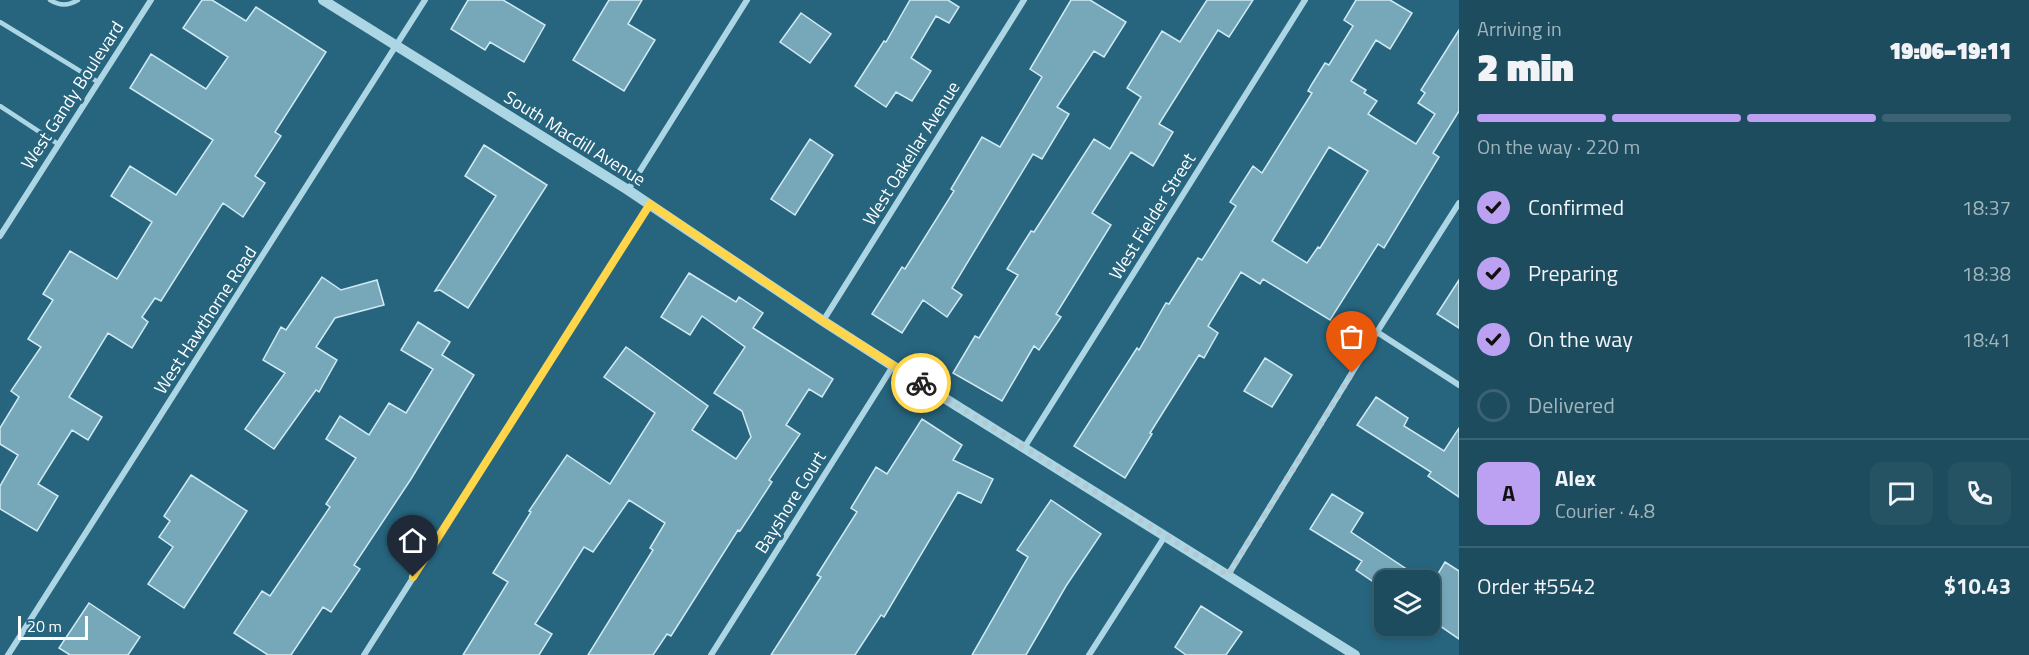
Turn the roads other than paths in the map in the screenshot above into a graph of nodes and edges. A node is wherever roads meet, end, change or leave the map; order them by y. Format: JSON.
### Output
{"nodes":[{"id":1,"x":50,"y":0,"type":"edge"},
{"id":2,"x":78,"y":0,"type":"edge"},
{"id":3,"x":151,"y":0,"type":"edge"},
{"id":4,"x":323,"y":0,"type":"edge"},
{"id":5,"x":425,"y":0,"type":"edge"},
{"id":6,"x":747,"y":0,"type":"edge"},
{"id":7,"x":1024,"y":0,"type":"edge"},
{"id":8,"x":1305,"y":0,"type":"edge"},
{"id":9,"x":0,"y":22,"type":"edge"},
{"id":10,"x":397,"y":46,"type":"junction"},
{"id":11,"x":98,"y":82,"type":"junction"},
{"id":12,"x":0,"y":106,"type":"edge"},
{"id":13,"x":58,"y":144,"type":"junction"},
{"id":14,"x":628,"y":190,"type":"junction"},
{"id":15,"x":1459,"y":203,"type":"edge"},
{"id":16,"x":650,"y":204,"type":"junction"},
{"id":17,"x":0,"y":236,"type":"edge"},
{"id":18,"x":823,"y":321,"type":"junction"},
{"id":19,"x":1377,"y":332,"type":"junction"},
{"id":20,"x":893,"y":366,"type":"junction"},
{"id":21,"x":1459,"y":385,"type":"edge"},
{"id":22,"x":1024,"y":448,"type":"junction"},
{"id":23,"x":1165,"y":536,"type":"junction"},
{"id":24,"x":1228,"y":575,"type":"junction"},
{"id":25,"x":9,"y":655,"type":"edge"},
{"id":26,"x":364,"y":655,"type":"edge"},
{"id":27,"x":711,"y":655,"type":"edge"},
{"id":28,"x":1089,"y":655,"type":"edge"},
{"id":29,"x":1355,"y":655,"type":"edge"}],
"edges":[{"from":1,"to":2,"type":"lane"},
{"from":3,"to":11,"type":"street","name":"West Gandy Boulevard"},
{"from":4,"to":10,"type":"street","name":"South Macdill Avenue"},
{"from":5,"to":10,"type":"street","name":"West Hawthorne Road"},
{"from":6,"to":14,"type":"street"},
{"from":7,"to":18,"type":"street","name":"West Oakellar Avenue"},
{"from":8,"to":22,"type":"street","name":"West Fielder Street"},
{"from":9,"to":11,"type":"lane"},
{"from":10,"to":14,"type":"street","name":"South Macdill Avenue"},
{"from":10,"to":25,"type":"street","name":"West Hawthorne Road"},
{"from":11,"to":13,"type":"street","name":"West Gandy Boulevard"},
{"from":12,"to":13,"type":"lane"},
{"from":13,"to":17,"type":"street","name":"West Gandy Boulevard"},
{"from":14,"to":16,"type":"street","name":"South Macdill Avenue"},
{"from":15,"to":19,"type":"street"},
{"from":16,"to":18,"type":"street","name":"South Macdill Avenue"},
{"from":16,"to":26,"type":"street"},
{"from":18,"to":20,"type":"street","name":"South Macdill Avenue"},
{"from":19,"to":21,"type":"street"},
{"from":19,"to":24,"type":"street"},
{"from":20,"to":22,"type":"street","name":"South Macdill Avenue"},
{"from":20,"to":27,"type":"street","name":"Bayshore Court"},
{"from":22,"to":23,"type":"street","name":"South Macdill Avenue"},
{"from":23,"to":24,"type":"street","name":"South Macdill Avenue"},
{"from":23,"to":28,"type":"street"},
{"from":24,"to":29,"type":"street","name":"South Macdill Avenue"}]}
